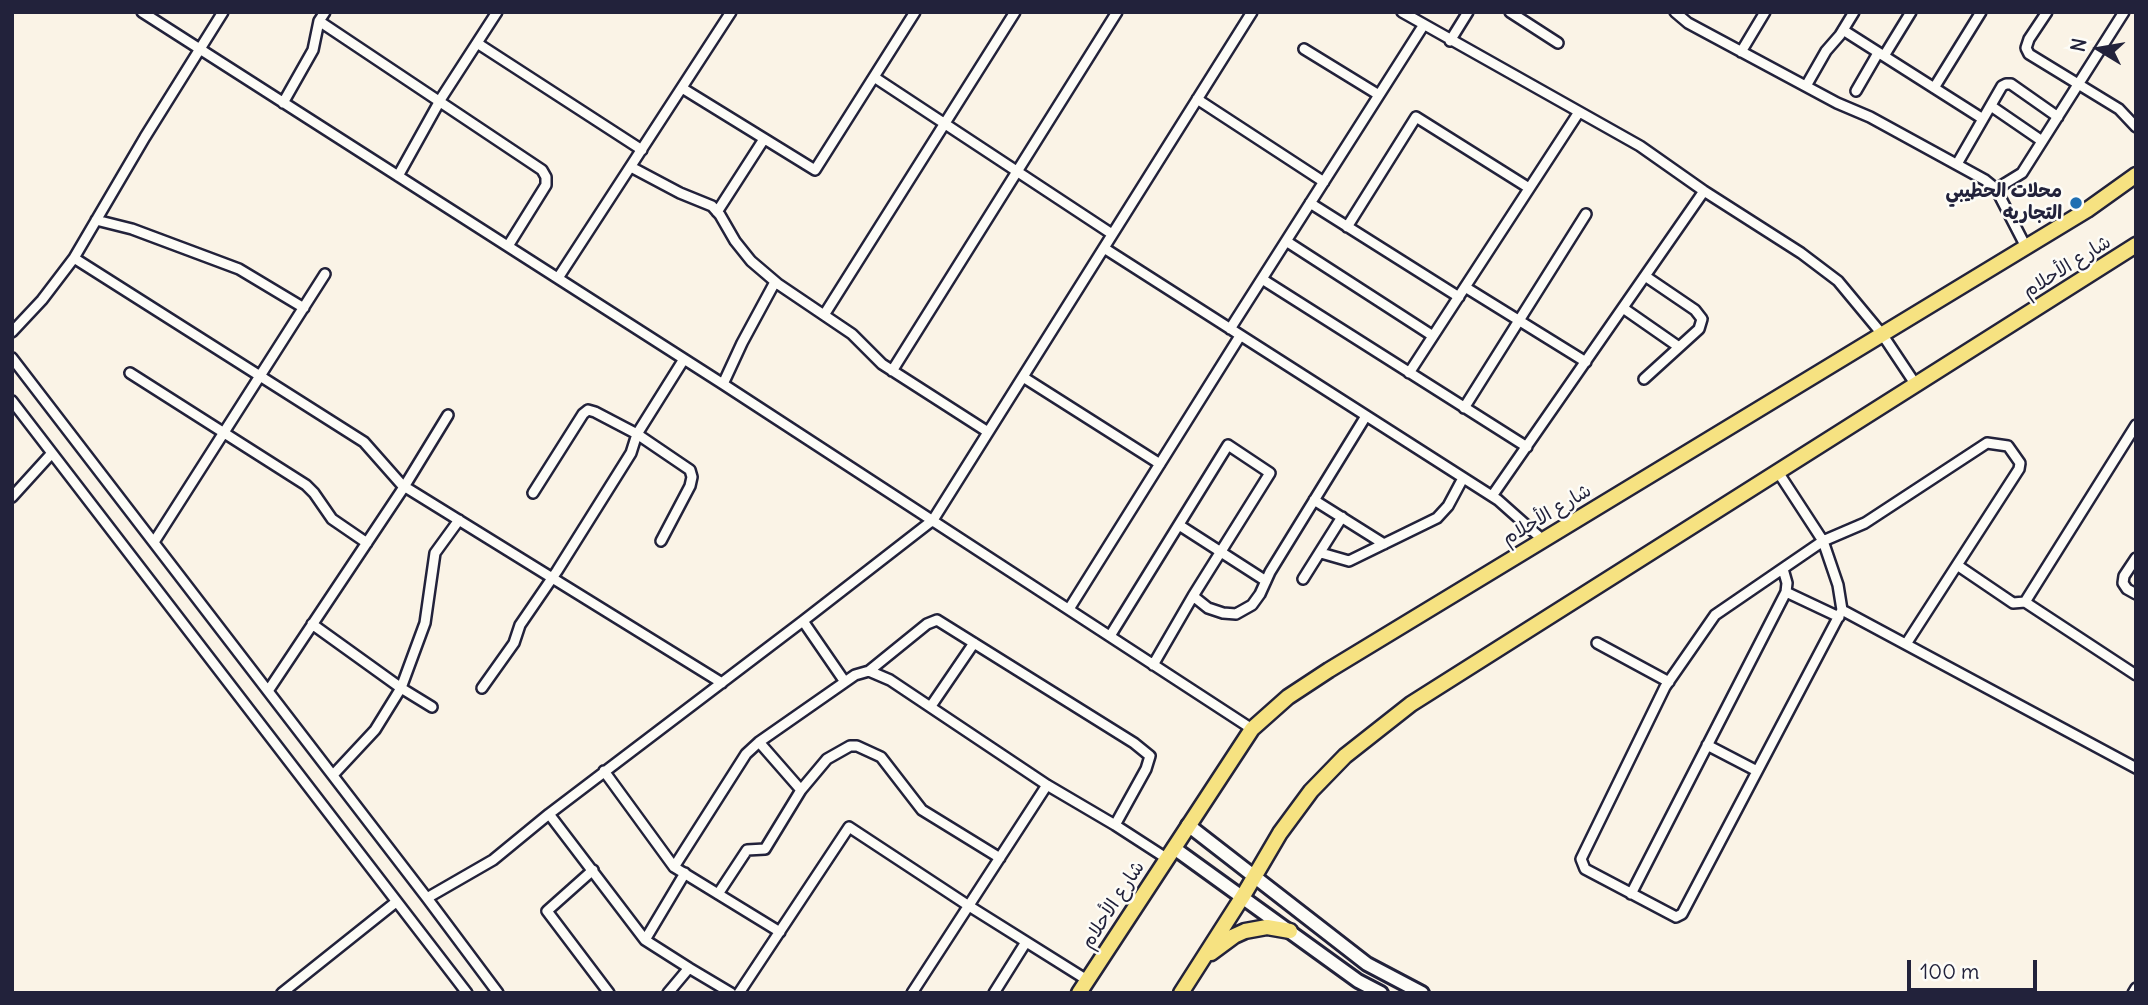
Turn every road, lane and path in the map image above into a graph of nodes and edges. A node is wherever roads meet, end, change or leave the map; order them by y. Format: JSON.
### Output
{"nodes":[{"id":1,"x":142,"y":12,"type":"edge"},
{"id":2,"x":223,"y":12,"type":"edge"},
{"id":3,"x":325,"y":12,"type":"edge"},
{"id":4,"x":497,"y":12,"type":"edge"},
{"id":5,"x":731,"y":12,"type":"edge"},
{"id":6,"x":915,"y":12,"type":"edge"},
{"id":7,"x":1015,"y":12,"type":"edge"},
{"id":8,"x":1117,"y":12,"type":"edge"},
{"id":9,"x":1252,"y":12,"type":"edge"},
{"id":10,"x":1402,"y":12,"type":"edge"},
{"id":11,"x":1468,"y":12,"type":"edge"},
{"id":12,"x":1510,"y":12,"type":"edge"},
{"id":13,"x":1765,"y":12,"type":"edge"},
{"id":14,"x":1854,"y":12,"type":"edge"},
{"id":15,"x":1911,"y":12,"type":"edge"},
{"id":16,"x":1981,"y":12,"type":"edge"},
{"id":17,"x":2047,"y":12,"type":"edge"},
{"id":18,"x":2124,"y":12,"type":"edge"},
{"id":19,"x":1676,"y":13,"type":"edge"},
{"id":20,"x":319,"y":21,"type":"junction"},
{"id":21,"x":1423,"y":26,"type":"junction"},
{"id":22,"x":1843,"y":30,"type":"junction"},
{"id":23,"x":1450,"y":41,"type":"junction"},
{"id":24,"x":477,"y":43,"type":"junction"},
{"id":25,"x":1558,"y":43,"type":"dead end"},
{"id":26,"x":1304,"y":49,"type":"dead end"},
{"id":27,"x":199,"y":50,"type":"junction"},
{"id":28,"x":1741,"y":52,"type":"junction"},
{"id":29,"x":1881,"y":55,"type":"junction"},
{"id":30,"x":874,"y":76,"type":"junction"},
{"id":31,"x":2079,"y":84,"type":"junction"},
{"id":32,"x":1806,"y":86,"type":"junction"},
{"id":33,"x":682,"y":88,"type":"junction"},
{"id":34,"x":1934,"y":88,"type":"junction"},
{"id":35,"x":1856,"y":92,"type":"dead end"},
{"id":36,"x":1379,"y":95,"type":"junction"},
{"id":37,"x":1197,"y":99,"type":"junction"},
{"id":38,"x":440,"y":102,"type":"junction"},
{"id":39,"x":283,"y":103,"type":"junction"},
{"id":40,"x":1991,"y":106,"type":"junction"},
{"id":41,"x":1579,"y":112,"type":"junction"},
{"id":42,"x":2058,"y":117,"type":"junction"},
{"id":43,"x":1983,"y":119,"type":"junction"},
{"id":44,"x":945,"y":124,"type":"junction"},
{"id":45,"x":2136,"y":127,"type":"edge"},
{"id":46,"x":764,"y":139,"type":"junction"},
{"id":47,"x":2042,"y":141,"type":"junction"},
{"id":48,"x":642,"y":150,"type":"junction"},
{"id":49,"x":1957,"y":164,"type":"junction"},
{"id":50,"x":631,"y":167,"type":"junction"},
{"id":51,"x":1017,"y":172,"type":"junction"},
{"id":52,"x":2136,"y":175,"type":"edge"},
{"id":53,"x":398,"y":176,"type":"junction"},
{"id":54,"x":1324,"y":182,"type":"junction"},
{"id":55,"x":1529,"y":188,"type":"junction"},
{"id":56,"x":1996,"y":189,"type":"junction"},
{"id":57,"x":1704,"y":191,"type":"junction"},
{"id":58,"x":1310,"y":203,"type":"junction"},
{"id":59,"x":717,"y":212,"type":"junction"},
{"id":60,"x":1586,"y":214,"type":"dead end"},
{"id":61,"x":96,"y":220,"type":"junction"},
{"id":62,"x":1348,"y":227,"type":"junction"},
{"id":63,"x":1112,"y":234,"type":"junction"},
{"id":64,"x":1286,"y":241,"type":"junction"},
{"id":65,"x":508,"y":246,"type":"junction"},
{"id":66,"x":2136,"y":246,"type":"edge"},
{"id":67,"x":2026,"y":247,"type":"junction"},
{"id":68,"x":1104,"y":248,"type":"junction"},
{"id":69,"x":74,"y":258,"type":"junction"},
{"id":70,"x":325,"y":274,"type":"dead end"},
{"id":71,"x":1645,"y":276,"type":"junction"},
{"id":72,"x":558,"y":278,"type":"junction"},
{"id":73,"x":1262,"y":279,"type":"junction"},
{"id":74,"x":775,"y":282,"type":"junction"},
{"id":75,"x":1465,"y":288,"type":"junction"},
{"id":76,"x":1458,"y":297,"type":"junction"},
{"id":77,"x":304,"y":308,"type":"junction"},
{"id":78,"x":1623,"y":309,"type":"junction"},
{"id":79,"x":824,"y":315,"type":"junction"},
{"id":80,"x":1519,"y":320,"type":"junction"},
{"id":81,"x":1230,"y":329,"type":"junction"},
{"id":82,"x":12,"y":331,"type":"edge"},
{"id":83,"x":1882,"y":334,"type":"junction"},
{"id":84,"x":1240,"y":335,"type":"junction"},
{"id":85,"x":1433,"y":336,"type":"junction"},
{"id":86,"x":1679,"y":347,"type":"junction"},
{"id":87,"x":12,"y":358,"type":"edge"},
{"id":88,"x":684,"y":359,"type":"junction"},
{"id":89,"x":1586,"y":362,"type":"junction"},
{"id":90,"x":892,"y":371,"type":"junction"},
{"id":91,"x":130,"y":373,"type":"dead end"},
{"id":92,"x":1409,"y":373,"type":"junction"},
{"id":93,"x":260,"y":376,"type":"junction"},
{"id":94,"x":1023,"y":377,"type":"junction"},
{"id":95,"x":1644,"y":379,"type":"dead end"},
{"id":96,"x":723,"y":384,"type":"junction"},
{"id":97,"x":1916,"y":385,"type":"junction"},
{"id":98,"x":12,"y":401,"type":"edge"},
{"id":99,"x":1464,"y":408,"type":"junction"},
{"id":100,"x":448,"y":415,"type":"dead end"},
{"id":101,"x":1366,"y":416,"type":"junction"},
{"id":102,"x":2136,"y":425,"type":"edge"},
{"id":103,"x":224,"y":432,"type":"junction"},
{"id":104,"x":988,"y":432,"type":"junction"},
{"id":105,"x":637,"y":434,"type":"junction"},
{"id":106,"x":1527,"y":447,"type":"junction"},
{"id":107,"x":52,"y":453,"type":"junction"},
{"id":108,"x":1160,"y":464,"type":"junction"},
{"id":109,"x":1778,"y":472,"type":"junction"},
{"id":110,"x":1463,"y":478,"type":"junction"},
{"id":111,"x":404,"y":487,"type":"junction"},
{"id":112,"x":533,"y":493,"type":"dead end"},
{"id":113,"x":1492,"y":496,"type":"junction"},
{"id":114,"x":12,"y":498,"type":"edge"},
{"id":115,"x":1314,"y":500,"type":"junction"},
{"id":116,"x":1342,"y":517,"type":"junction"},
{"id":117,"x":459,"y":520,"type":"junction"},
{"id":118,"x":933,"y":520,"type":"junction"},
{"id":119,"x":1179,"y":526,"type":"junction"},
{"id":120,"x":1543,"y":540,"type":"junction"},
{"id":121,"x":661,"y":541,"type":"dead end"},
{"id":122,"x":1824,"y":541,"type":"junction"},
{"id":123,"x":153,"y":542,"type":"junction"},
{"id":124,"x":367,"y":543,"type":"junction"},
{"id":125,"x":1384,"y":544,"type":"junction"},
{"id":126,"x":1221,"y":552,"type":"junction"},
{"id":127,"x":1321,"y":553,"type":"junction"},
{"id":128,"x":2136,"y":558,"type":"edge"},
{"id":129,"x":1958,"y":565,"type":"junction"},
{"id":130,"x":1783,"y":569,"type":"junction"},
{"id":131,"x":552,"y":577,"type":"junction"},
{"id":132,"x":1304,"y":579,"type":"dead end"},
{"id":133,"x":1266,"y":581,"type":"junction"},
{"id":134,"x":1786,"y":592,"type":"junction"},
{"id":135,"x":2136,"y":594,"type":"edge"},
{"id":136,"x":1193,"y":596,"type":"junction"},
{"id":137,"x":2025,"y":602,"type":"junction"},
{"id":138,"x":1069,"y":609,"type":"junction"},
{"id":139,"x":1841,"y":614,"type":"junction"},
{"id":140,"x":803,"y":621,"type":"junction"},
{"id":141,"x":312,"y":624,"type":"junction"},
{"id":142,"x":1110,"y":636,"type":"junction"},
{"id":143,"x":974,"y":643,"type":"junction"},
{"id":144,"x":1597,"y":643,"type":"dead end"},
{"id":145,"x":1906,"y":644,"type":"junction"},
{"id":146,"x":1153,"y":665,"type":"junction"},
{"id":147,"x":869,"y":671,"type":"junction"},
{"id":148,"x":2136,"y":675,"type":"edge"},
{"id":149,"x":845,"y":682,"type":"junction"},
{"id":150,"x":1669,"y":682,"type":"junction"},
{"id":151,"x":722,"y":683,"type":"junction"},
{"id":152,"x":401,"y":688,"type":"junction"},
{"id":153,"x":482,"y":688,"type":"dead end"},
{"id":154,"x":268,"y":691,"type":"junction"},
{"id":155,"x":931,"y":706,"type":"junction"},
{"id":156,"x":432,"y":707,"type":"dead end"},
{"id":157,"x":1252,"y":729,"type":"junction"},
{"id":158,"x":759,"y":742,"type":"junction"},
{"id":159,"x":1707,"y":745,"type":"junction"},
{"id":160,"x":2136,"y":768,"type":"edge"},
{"id":161,"x":604,"y":771,"type":"junction"},
{"id":162,"x":1757,"y":771,"type":"junction"},
{"id":163,"x":333,"y":775,"type":"junction"},
{"id":164,"x":1047,"y":785,"type":"junction"},
{"id":165,"x":801,"y":790,"type":"junction"},
{"id":166,"x":549,"y":814,"type":"junction"},
{"id":167,"x":1115,"y":825,"type":"junction"},
{"id":168,"x":1188,"y":825,"type":"junction"},
{"id":169,"x":1170,"y":853,"type":"junction"},
{"id":170,"x":1000,"y":858,"type":"junction"},
{"id":171,"x":674,"y":867,"type":"junction"},
{"id":172,"x":593,"y":870,"type":"junction"},
{"id":173,"x":685,"y":873,"type":"junction"},
{"id":174,"x":1254,"y":878,"type":"junction"},
{"id":175,"x":718,"y":894,"type":"junction"},
{"id":176,"x":1631,"y":894,"type":"junction"},
{"id":177,"x":1243,"y":896,"type":"junction"},
{"id":178,"x":427,"y":898,"type":"junction"},
{"id":179,"x":396,"y":902,"type":"junction"},
{"id":180,"x":969,"y":906,"type":"junction"},
{"id":181,"x":1290,"y":931,"type":"junction"},
{"id":182,"x":780,"y":932,"type":"junction"},
{"id":183,"x":645,"y":940,"type":"junction"},
{"id":184,"x":1026,"y":942,"type":"junction"},
{"id":185,"x":1202,"y":961,"type":"junction"},
{"id":186,"x":689,"y":968,"type":"junction"},
{"id":187,"x":1083,"y":986,"type":"edge"},
{"id":188,"x":282,"y":993,"type":"edge"},
{"id":189,"x":467,"y":993,"type":"edge"},
{"id":190,"x":498,"y":993,"type":"edge"},
{"id":191,"x":609,"y":993,"type":"edge"},
{"id":192,"x":668,"y":993,"type":"edge"},
{"id":193,"x":731,"y":993,"type":"edge"},
{"id":194,"x":739,"y":993,"type":"edge"},
{"id":195,"x":912,"y":993,"type":"edge"},
{"id":196,"x":994,"y":993,"type":"edge"},
{"id":197,"x":1181,"y":993,"type":"edge"},
{"id":198,"x":1381,"y":993,"type":"edge"},
{"id":199,"x":1422,"y":993,"type":"edge"}],
"edges":[{"from":1,"to":27,"type":"street"},
{"from":2,"to":27,"type":"street"},
{"from":3,"to":20,"type":"street"},
{"from":4,"to":24,"type":"street"},
{"from":5,"to":33,"type":"street"},
{"from":6,"to":30,"type":"street"},
{"from":7,"to":44,"type":"street"},
{"from":8,"to":51,"type":"street"},
{"from":9,"to":37,"type":"street"},
{"from":10,"to":21,"type":"street"},
{"from":11,"to":23,"type":"street"},
{"from":12,"to":25,"type":"street"},
{"from":13,"to":28,"type":"street"},
{"from":14,"to":22,"type":"street"},
{"from":15,"to":29,"type":"street"},
{"from":16,"to":34,"type":"street"},
{"from":17,"to":31,"type":"street"},
{"from":18,"to":31,"type":"street"},
{"from":19,"to":28,"type":"street"},
{"from":20,"to":38,"type":"street"},
{"from":20,"to":39,"type":"street"},
{"from":21,"to":23,"type":"street"},
{"from":21,"to":36,"type":"street"},
{"from":22,"to":29,"type":"street"},
{"from":22,"to":32,"type":"street"},
{"from":23,"to":41,"type":"street"},
{"from":24,"to":38,"type":"street"},
{"from":24,"to":48,"type":"street"},
{"from":26,"to":36,"type":"street"},
{"from":27,"to":39,"type":"street"},
{"from":27,"to":61,"type":"street"},
{"from":28,"to":32,"type":"street"},
{"from":29,"to":34,"type":"street"},
{"from":29,"to":35,"type":"street"},
{"from":30,"to":44,"type":"street"},
{"from":30,"to":46,"type":"street"},
{"from":31,"to":42,"type":"street"},
{"from":31,"to":45,"type":"street"},
{"from":32,"to":49,"type":"street"},
{"from":33,"to":46,"type":"street"},
{"from":33,"to":48,"type":"street"},
{"from":34,"to":43,"type":"street"},
{"from":36,"to":54,"type":"street"},
{"from":37,"to":54,"type":"street"},
{"from":37,"to":63,"type":"street"},
{"from":38,"to":53,"type":"street"},
{"from":38,"to":65,"type":"street"},
{"from":39,"to":53,"type":"street"},
{"from":40,"to":42,"type":"street"},
{"from":40,"to":43,"type":"street"},
{"from":40,"to":47,"type":"street"},
{"from":41,"to":55,"type":"street"},
{"from":41,"to":57,"type":"street"},
{"from":42,"to":47,"type":"street"},
{"from":43,"to":49,"type":"street"},
{"from":44,"to":51,"type":"street"},
{"from":44,"to":79,"type":"street"},
{"from":46,"to":59,"type":"street"},
{"from":47,"to":56,"type":"street"},
{"from":48,"to":50,"type":"street"},
{"from":49,"to":56,"type":"street"},
{"from":50,"to":59,"type":"street"},
{"from":50,"to":72,"type":"street"},
{"from":51,"to":63,"type":"street"},
{"from":51,"to":90,"type":"street"},
{"from":52,"to":67,"type":"main road","name":"شارع الأحلام"},
{"from":53,"to":65,"type":"street"},
{"from":54,"to":58,"type":"street"},
{"from":55,"to":62,"type":"street"},
{"from":55,"to":75,"type":"street"},
{"from":56,"to":67,"type":"street"},
{"from":57,"to":71,"type":"street"},
{"from":57,"to":83,"type":"street"},
{"from":58,"to":62,"type":"street"},
{"from":58,"to":64,"type":"street"},
{"from":59,"to":74,"type":"street"},
{"from":60,"to":80,"type":"street"},
{"from":61,"to":69,"type":"street"},
{"from":61,"to":77,"type":"street"},
{"from":62,"to":76,"type":"street"},
{"from":63,"to":68,"type":"street"},
{"from":64,"to":73,"type":"street"},
{"from":64,"to":85,"type":"street"},
{"from":65,"to":72,"type":"street"},
{"from":66,"to":97,"type":"main road","name":"شارع الأحلام"},
{"from":67,"to":83,"type":"main road","name":"شارع الأحلام"},
{"from":68,"to":81,"type":"street"},
{"from":68,"to":94,"type":"street"},
{"from":69,"to":82,"type":"street"},
{"from":69,"to":93,"type":"street"},
{"from":70,"to":77,"type":"street"},
{"from":71,"to":78,"type":"street"},
{"from":71,"to":86,"type":"street"},
{"from":72,"to":88,"type":"street"},
{"from":73,"to":81,"type":"street"},
{"from":73,"to":92,"type":"street"},
{"from":74,"to":79,"type":"street"},
{"from":74,"to":96,"type":"street"},
{"from":75,"to":76,"type":"street"},
{"from":75,"to":80,"type":"street"},
{"from":76,"to":85,"type":"street"},
{"from":77,"to":93,"type":"street"},
{"from":78,"to":86,"type":"street"},
{"from":78,"to":89,"type":"street"},
{"from":79,"to":90,"type":"street"},
{"from":80,"to":89,"type":"street"},
{"from":80,"to":99,"type":"street"},
{"from":81,"to":84,"type":"street"},
{"from":83,"to":97,"type":"street"},
{"from":83,"to":120,"type":"main road","name":"شارع الأحلام"},
{"from":84,"to":101,"type":"street"},
{"from":84,"to":108,"type":"street"},
{"from":85,"to":92,"type":"street"},
{"from":86,"to":95,"type":"street"},
{"from":87,"to":123,"type":"street"},
{"from":88,"to":96,"type":"street"},
{"from":88,"to":105,"type":"street"},
{"from":89,"to":106,"type":"street"},
{"from":90,"to":104,"type":"street"},
{"from":91,"to":103,"type":"street"},
{"from":92,"to":99,"type":"street"},
{"from":93,"to":103,"type":"street"},
{"from":93,"to":111,"type":"street"},
{"from":94,"to":104,"type":"street"},
{"from":94,"to":108,"type":"street"},
{"from":96,"to":118,"type":"street"},
{"from":97,"to":109,"type":"main road","name":"شارع الأحلام"},
{"from":98,"to":107,"type":"street"},
{"from":99,"to":106,"type":"street"},
{"from":100,"to":111,"type":"street"},
{"from":101,"to":110,"type":"street"},
{"from":101,"to":115,"type":"street"},
{"from":102,"to":137,"type":"street"},
{"from":103,"to":123,"type":"street"},
{"from":103,"to":124,"type":"street"},
{"from":104,"to":118,"type":"street"},
{"from":105,"to":112,"type":"street"},
{"from":105,"to":121,"type":"street"},
{"from":105,"to":131,"type":"street"},
{"from":106,"to":113,"type":"street"},
{"from":107,"to":114,"type":"street"},
{"from":107,"to":179,"type":"street"},
{"from":108,"to":138,"type":"street"},
{"from":109,"to":122,"type":"street"},
{"from":109,"to":174,"type":"main road","name":"شارع الأحلام"},
{"from":110,"to":113,"type":"street"},
{"from":110,"to":125,"type":"street"},
{"from":111,"to":117,"type":"street"},
{"from":111,"to":124,"type":"street"},
{"from":113,"to":120,"type":"street"},
{"from":115,"to":116,"type":"street"},
{"from":115,"to":133,"type":"street"},
{"from":116,"to":125,"type":"street"},
{"from":116,"to":127,"type":"street"},
{"from":117,"to":131,"type":"street"},
{"from":117,"to":152,"type":"street"},
{"from":118,"to":138,"type":"street"},
{"from":118,"to":140,"type":"street"},
{"from":119,"to":126,"type":"street"},
{"from":119,"to":126,"type":"street"},
{"from":119,"to":142,"type":"street"},
{"from":120,"to":157,"type":"main road","name":"شارع الأحلام"},
{"from":122,"to":129,"type":"street"},
{"from":122,"to":130,"type":"street"},
{"from":122,"to":139,"type":"street"},
{"from":123,"to":154,"type":"street"},
{"from":124,"to":141,"type":"street"},
{"from":125,"to":127,"type":"street"},
{"from":126,"to":133,"type":"street"},
{"from":126,"to":136,"type":"street"},
{"from":127,"to":132,"type":"street"},
{"from":128,"to":135,"type":"street"},
{"from":129,"to":137,"type":"street"},
{"from":129,"to":145,"type":"street"},
{"from":130,"to":134,"type":"street"},
{"from":130,"to":150,"type":"street"},
{"from":131,"to":151,"type":"street"},
{"from":131,"to":153,"type":"street"},
{"from":133,"to":136,"type":"street"},
{"from":134,"to":139,"type":"street"},
{"from":134,"to":159,"type":"street"},
{"from":136,"to":146,"type":"street"},
{"from":137,"to":148,"type":"street"},
{"from":138,"to":142,"type":"street"},
{"from":139,"to":145,"type":"street"},
{"from":139,"to":162,"type":"street"},
{"from":140,"to":149,"type":"street"},
{"from":140,"to":151,"type":"street"},
{"from":141,"to":152,"type":"street"},
{"from":141,"to":154,"type":"street"},
{"from":142,"to":146,"type":"street"},
{"from":143,"to":147,"type":"street"},
{"from":143,"to":155,"type":"street"},
{"from":143,"to":167,"type":"street"},
{"from":144,"to":150,"type":"street"},
{"from":145,"to":160,"type":"street"},
{"from":146,"to":157,"type":"street"},
{"from":147,"to":149,"type":"street"},
{"from":147,"to":155,"type":"street"},
{"from":149,"to":158,"type":"street"},
{"from":150,"to":176,"type":"street"},
{"from":151,"to":161,"type":"street"},
{"from":152,"to":156,"type":"street"},
{"from":152,"to":163,"type":"street"},
{"from":154,"to":163,"type":"street"},
{"from":155,"to":164,"type":"street"},
{"from":157,"to":168,"type":"main road","name":"شارع الأحلام"},
{"from":158,"to":165,"type":"street"},
{"from":158,"to":171,"type":"street"},
{"from":159,"to":162,"type":"street"},
{"from":159,"to":176,"type":"street"},
{"from":161,"to":166,"type":"street"},
{"from":161,"to":171,"type":"street"},
{"from":162,"to":176,"type":"street"},
{"from":163,"to":178,"type":"street"},
{"from":164,"to":167,"type":"street"},
{"from":164,"to":170,"type":"street"},
{"from":165,"to":170,"type":"street"},
{"from":165,"to":175,"type":"street"},
{"from":166,"to":172,"type":"street"},
{"from":166,"to":178,"type":"street"},
{"from":167,"to":169,"type":"street"},
{"from":168,"to":169,"type":"main road","name":"شارع الأحلام"},
{"from":168,"to":174,"type":"main road"},
{"from":169,"to":177,"type":"main road"},
{"from":169,"to":187,"type":"main road","name":"شارع الأحلام"},
{"from":170,"to":180,"type":"street"},
{"from":171,"to":173,"type":"street"},
{"from":172,"to":183,"type":"street"},
{"from":172,"to":191,"type":"street"},
{"from":173,"to":175,"type":"street"},
{"from":173,"to":183,"type":"street"},
{"from":174,"to":177,"type":"main road","name":"شارع الأحلام"},
{"from":174,"to":199,"type":"main road"},
{"from":175,"to":182,"type":"street"},
{"from":177,"to":181,"type":"main road"},
{"from":177,"to":185,"type":"main road","name":"شارع الأحلام"},
{"from":178,"to":190,"type":"street"},
{"from":179,"to":188,"type":"street"},
{"from":179,"to":189,"type":"street"},
{"from":180,"to":182,"type":"street"},
{"from":180,"to":184,"type":"street"},
{"from":180,"to":195,"type":"street"},
{"from":181,"to":185,"type":"main road"},
{"from":181,"to":198,"type":"main road"},
{"from":182,"to":194,"type":"street"},
{"from":183,"to":186,"type":"street"},
{"from":184,"to":187,"type":"street"},
{"from":184,"to":196,"type":"street"},
{"from":185,"to":197,"type":"main road","name":"شارع الأحلام"},
{"from":186,"to":192,"type":"street"},
{"from":186,"to":193,"type":"street"}]}
